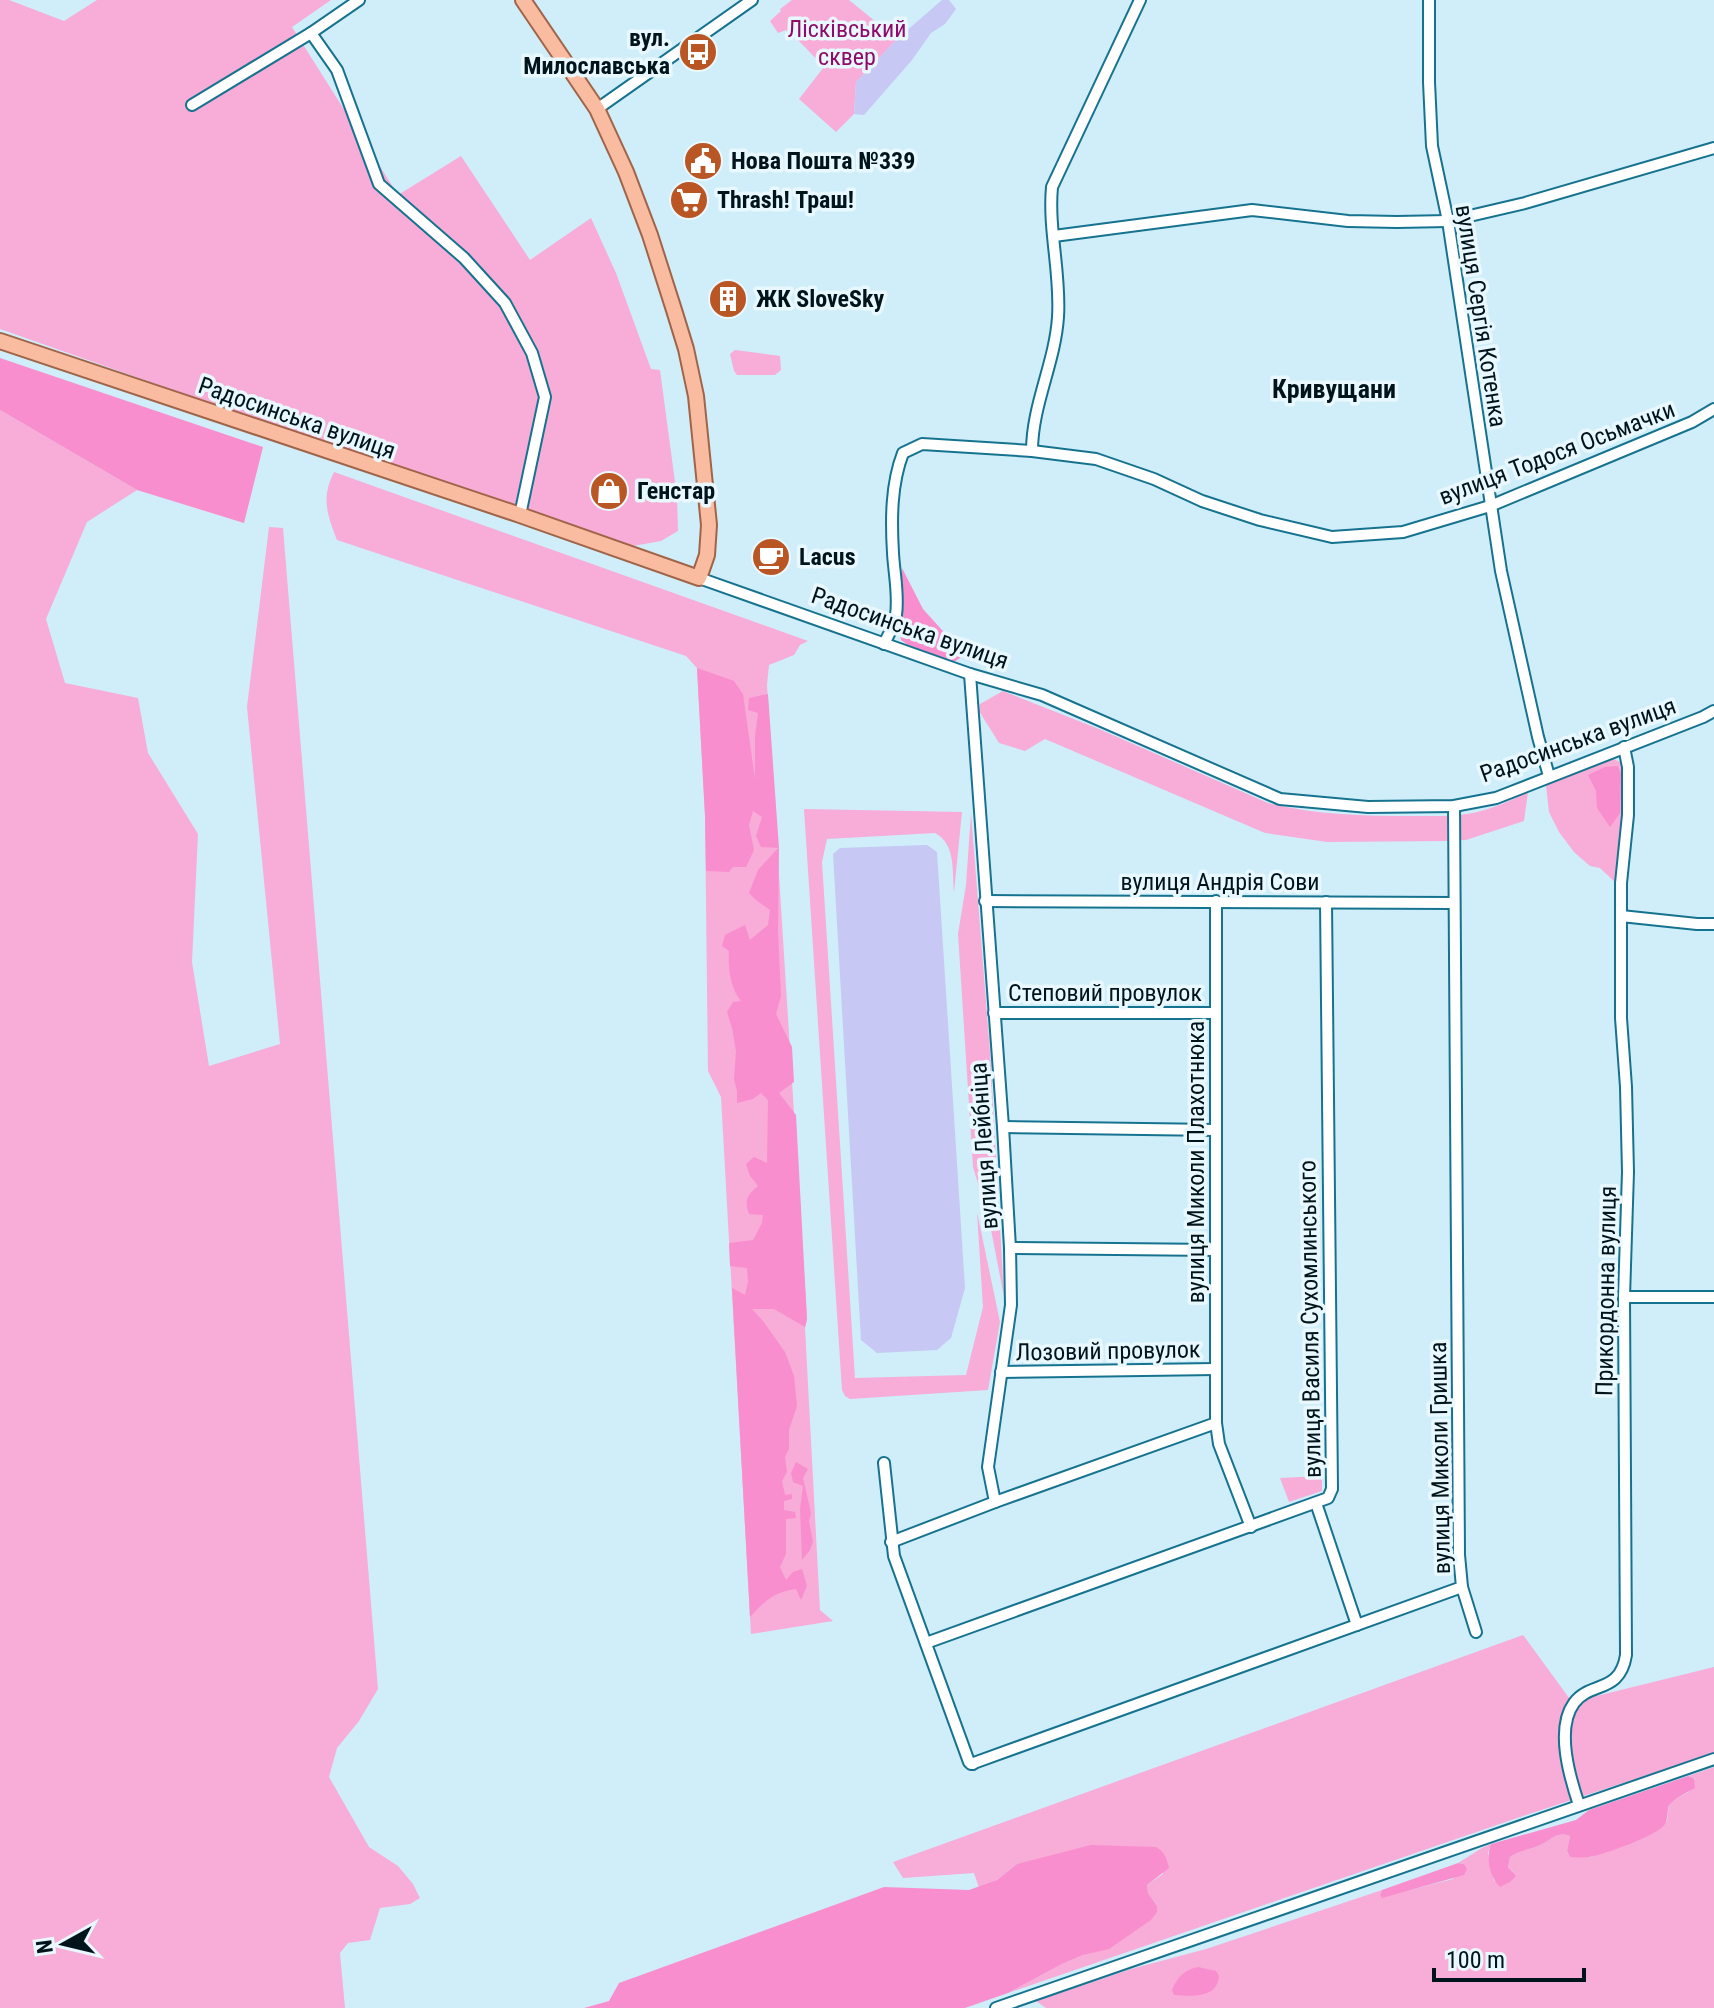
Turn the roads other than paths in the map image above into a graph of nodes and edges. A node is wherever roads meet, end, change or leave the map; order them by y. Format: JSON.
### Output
{"nodes":[{"id":1,"x":359,"y":0,"type":"edge"},
{"id":2,"x":523,"y":0,"type":"edge"},
{"id":3,"x":752,"y":0,"type":"edge"},
{"id":4,"x":1140,"y":0,"type":"edge"},
{"id":5,"x":1429,"y":0,"type":"edge"},
{"id":6,"x":311,"y":33,"type":"junction"},
{"id":7,"x":192,"y":105,"type":"dead end"},
{"id":8,"x":597,"y":109,"type":"junction"},
{"id":9,"x":1714,"y":148,"type":"edge"},
{"id":10,"x":1448,"y":221,"type":"junction"},
{"id":11,"x":1054,"y":236,"type":"junction"},
{"id":12,"x":0,"y":341,"type":"edge"},
{"id":13,"x":1714,"y":409,"type":"edge"},
{"id":14,"x":1032,"y":451,"type":"junction"},
{"id":15,"x":1490,"y":506,"type":"junction"},
{"id":16,"x":520,"y":515,"type":"junction"},
{"id":17,"x":699,"y":578,"type":"junction"},
{"id":18,"x":884,"y":644,"type":"junction"},
{"id":19,"x":970,"y":674,"type":"junction"},
{"id":20,"x":1714,"y":711,"type":"edge"},
{"id":21,"x":1624,"y":747,"type":"junction"},
{"id":22,"x":1549,"y":776,"type":"junction"},
{"id":23,"x":1454,"y":806,"type":"junction"},
{"id":24,"x":985,"y":901,"type":"junction"},
{"id":25,"x":1216,"y":901,"type":"junction"},
{"id":26,"x":1326,"y":902,"type":"junction"},
{"id":27,"x":1453,"y":903,"type":"junction"},
{"id":28,"x":1621,"y":916,"type":"junction"},
{"id":29,"x":1714,"y":924,"type":"edge"},
{"id":30,"x":994,"y":1013,"type":"junction"},
{"id":31,"x":1216,"y":1013,"type":"junction"},
{"id":32,"x":1003,"y":1127,"type":"junction"},
{"id":33,"x":1216,"y":1130,"type":"junction"},
{"id":34,"x":1010,"y":1248,"type":"junction"},
{"id":35,"x":1216,"y":1250,"type":"junction"},
{"id":36,"x":1624,"y":1297,"type":"junction"},
{"id":37,"x":1714,"y":1297,"type":"edge"},
{"id":38,"x":1216,"y":1369,"type":"junction"},
{"id":39,"x":1001,"y":1372,"type":"junction"},
{"id":40,"x":1216,"y":1423,"type":"junction"},
{"id":41,"x":884,"y":1463,"type":"dead end"},
{"id":42,"x":995,"y":1502,"type":"junction"},
{"id":43,"x":1316,"y":1503,"type":"junction"},
{"id":44,"x":1251,"y":1527,"type":"junction"},
{"id":45,"x":891,"y":1542,"type":"junction"},
{"id":46,"x":1462,"y":1587,"type":"junction"},
{"id":47,"x":1357,"y":1625,"type":"junction"},
{"id":48,"x":1476,"y":1632,"type":"dead end"},
{"id":49,"x":926,"y":1643,"type":"junction"},
{"id":50,"x":1714,"y":1759,"type":"edge"},
{"id":51,"x":1579,"y":1805,"type":"junction"},
{"id":52,"x":996,"y":2008,"type":"edge"}],
"edges":[{"from":1,"to":6,"type":"street"},
{"from":2,"to":8,"type":"main road"},
{"from":3,"to":8,"type":"street"},
{"from":4,"to":11,"type":"street"},
{"from":5,"to":10,"type":"street","name":"вулиця Сергія Котенка"},
{"from":6,"to":7,"type":"street"},
{"from":6,"to":16,"type":"street"},
{"from":8,"to":17,"type":"main road"},
{"from":9,"to":10,"type":"street"},
{"from":10,"to":11,"type":"street"},
{"from":10,"to":15,"type":"street","name":"вулиця Сергія Котенка"},
{"from":11,"to":14,"type":"street"},
{"from":12,"to":16,"type":"main road","name":"Радосинська вулиця"},
{"from":13,"to":15,"type":"street","name":"вулиця Тодося Осьмачки"},
{"from":14,"to":15,"type":"street","name":"вулиця Тодося Осьмачки"},
{"from":14,"to":18,"type":"street","name":"вулиця Тодося Осьмачки"},
{"from":15,"to":22,"type":"street","name":"вулиця Сергія Котенка"},
{"from":16,"to":17,"type":"main road","name":"Радосинська вулиця"},
{"from":17,"to":18,"type":"street","name":"Радосинська вулиця"},
{"from":18,"to":19,"type":"street","name":"Радосинська вулиця"},
{"from":19,"to":23,"type":"street","name":"Радосинська вулиця"},
{"from":19,"to":24,"type":"street","name":"вулиця Лейбніца"},
{"from":20,"to":21,"type":"street","name":"Радосинська вулиця"},
{"from":21,"to":22,"type":"street","name":"Радосинська вулиця"},
{"from":21,"to":28,"type":"street","name":"Прикордонна вулиця"},
{"from":22,"to":23,"type":"street","name":"Радосинська вулиця"},
{"from":23,"to":27,"type":"street","name":"вулиця Миколи Гришка"},
{"from":24,"to":25,"type":"street","name":"вулиця Андрія Сови"},
{"from":24,"to":30,"type":"street","name":"вулиця Лейбніца"},
{"from":25,"to":26,"type":"street","name":"вулиця Андрія Сови"},
{"from":25,"to":31,"type":"street","name":"вулиця Миколи Плахотнюка"},
{"from":26,"to":27,"type":"street","name":"вулиця Андрія Сови"},
{"from":26,"to":43,"type":"street","name":"вулиця Василя Сухомлинського"},
{"from":27,"to":46,"type":"street","name":"вулиця Миколи Гришка"},
{"from":28,"to":29,"type":"street"},
{"from":28,"to":36,"type":"street","name":"Прикордонна вулиця"},
{"from":30,"to":31,"type":"street","name":"Степовий провулок"},
{"from":30,"to":32,"type":"street","name":"вулиця Лейбніца"},
{"from":31,"to":33,"type":"street","name":"вулиця Миколи Плахотнюка"},
{"from":32,"to":33,"type":"street"},
{"from":32,"to":34,"type":"street","name":"вулиця Лейбніца"},
{"from":33,"to":35,"type":"street","name":"вулиця Миколи Плахотнюка"},
{"from":34,"to":35,"type":"street"},
{"from":34,"to":39,"type":"street","name":"вулиця Лейбніца"},
{"from":35,"to":38,"type":"street","name":"вулиця Миколи Плахотнюка"},
{"from":36,"to":37,"type":"street"},
{"from":36,"to":51,"type":"street","name":"Прикордонна вулиця"},
{"from":38,"to":39,"type":"street","name":"Лозовий провулок"},
{"from":38,"to":40,"type":"street","name":"вулиця Миколи Плахотнюка"},
{"from":39,"to":42,"type":"street","name":"вулиця Лейбніца"},
{"from":40,"to":42,"type":"street"},
{"from":40,"to":44,"type":"street","name":"вулиця Миколи Плахотнюка"},
{"from":41,"to":45,"type":"street"},
{"from":42,"to":45,"type":"street"},
{"from":43,"to":44,"type":"street","name":"вулиця Василя Сухомлинського"},
{"from":43,"to":47,"type":"street"},
{"from":44,"to":49,"type":"street","name":"вулиця Василя Сухомлинського"},
{"from":45,"to":49,"type":"street"},
{"from":46,"to":47,"type":"street","name":"вулиця Миколи Гришка"},
{"from":46,"to":48,"type":"street"},
{"from":47,"to":49,"type":"street","name":"вулиця Миколи Гришка"},
{"from":50,"to":51,"type":"street"},
{"from":51,"to":52,"type":"street"}]}
